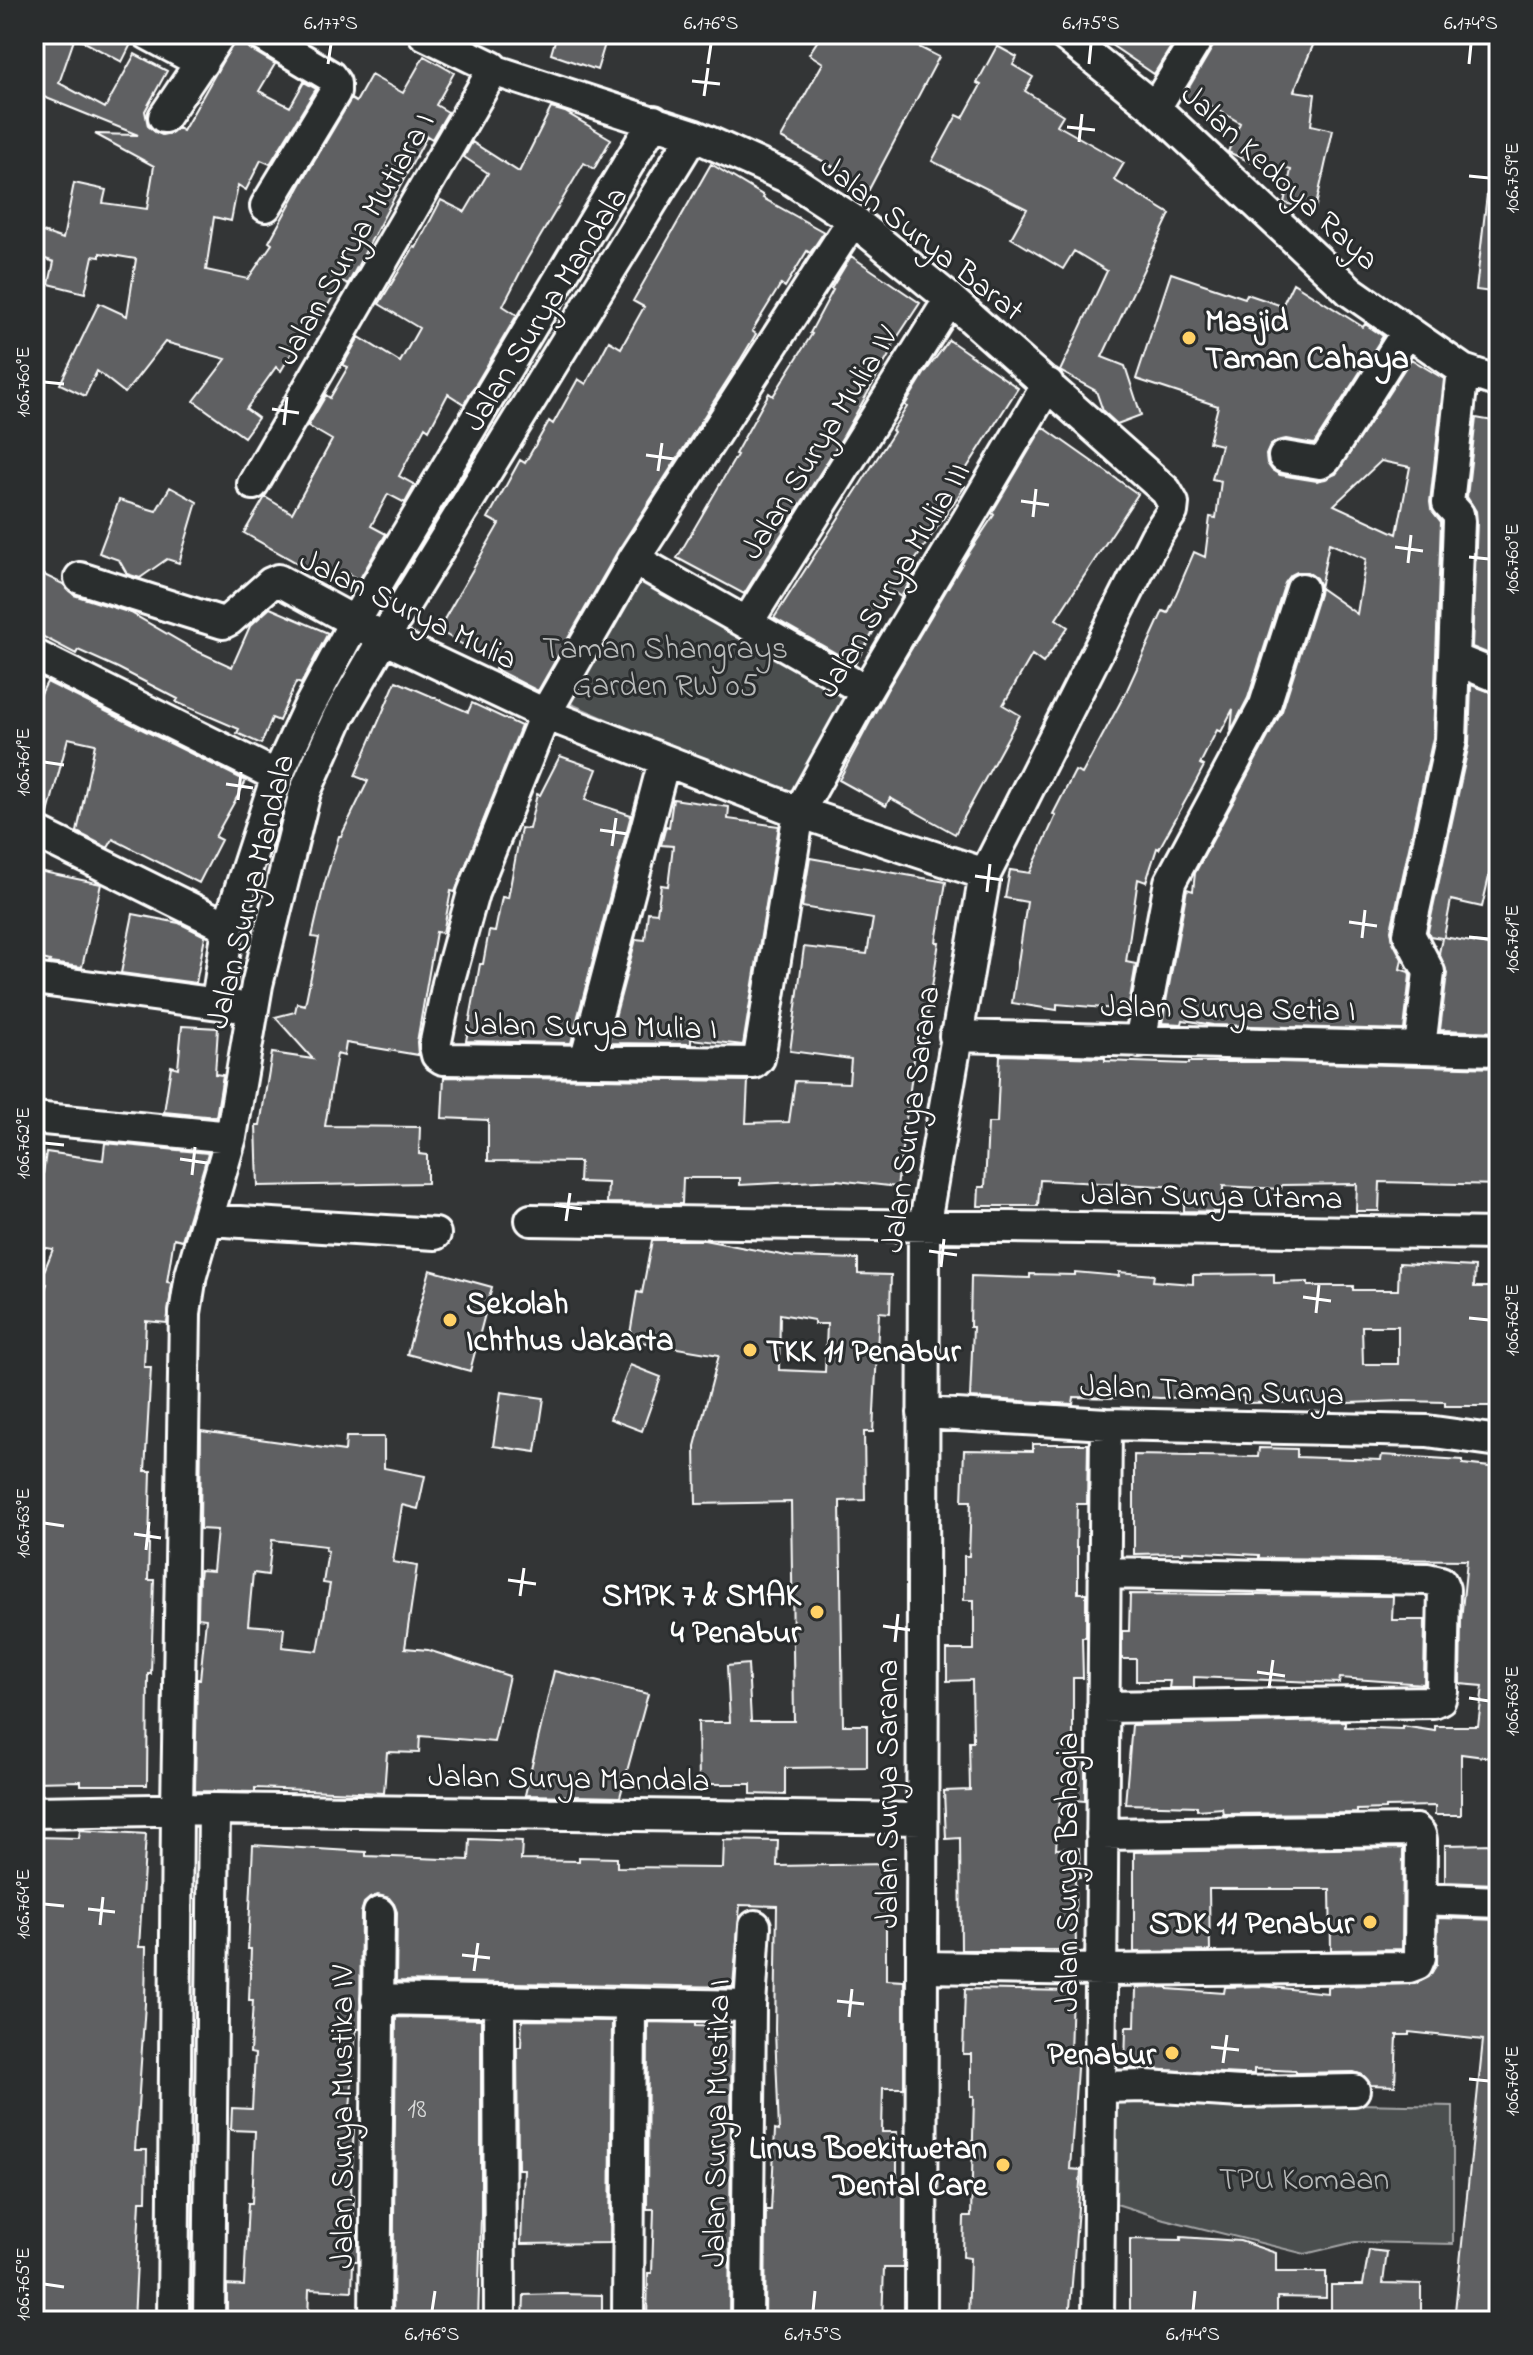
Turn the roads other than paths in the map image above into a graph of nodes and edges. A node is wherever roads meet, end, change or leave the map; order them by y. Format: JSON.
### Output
{"nodes":[{"id":1,"x":148,"y":34,"type":"edge"},
{"id":2,"x":220,"y":34,"type":"edge"},
{"id":3,"x":260,"y":34,"type":"edge"},
{"id":4,"x":424,"y":34,"type":"edge"},
{"id":5,"x":480,"y":34,"type":"edge"},
{"id":6,"x":1063,"y":34,"type":"edge"},
{"id":7,"x":1200,"y":34,"type":"edge"},
{"id":8,"x":202,"y":63,"type":"junction"},
{"id":9,"x":493,"y":69,"type":"junction"},
{"id":10,"x":1155,"y":108,"type":"junction"},
{"id":11,"x":164,"y":117,"type":"dead end"},
{"id":12,"x":654,"y":121,"type":"junction"},
{"id":13,"x":693,"y":135,"type":"junction"},
{"id":14,"x":266,"y":206,"type":"dead end"},
{"id":15,"x":853,"y":220,"type":"junction"},
{"id":16,"x":950,"y":299,"type":"junction"},
{"id":17,"x":1406,"y":333,"type":"junction"},
{"id":18,"x":1463,"y":370,"type":"junction"},
{"id":19,"x":1499,"y":382,"type":"edge"},
{"id":20,"x":1048,"y":384,"type":"junction"},
{"id":21,"x":1284,"y":457,"type":"dead end"},
{"id":22,"x":253,"y":484,"type":"dead end"},
{"id":23,"x":1173,"y":503,"type":"joint"},
{"id":24,"x":634,"y":559,"type":"junction"},
{"id":25,"x":80,"y":578,"type":"dead end"},
{"id":26,"x":1302,"y":589,"type":"dead end"},
{"id":27,"x":355,"y":621,"type":"junction"},
{"id":28,"x":747,"y":623,"type":"junction"},
{"id":29,"x":384,"y":638,"type":"junction"},
{"id":30,"x":34,"y":655,"type":"edge"},
{"id":31,"x":1454,"y":659,"type":"junction"},
{"id":32,"x":1499,"y":677,"type":"edge"},
{"id":33,"x":866,"y":691,"type":"junction"},
{"id":34,"x":545,"y":714,"type":"junction"},
{"id":35,"x":664,"y":761,"type":"junction"},
{"id":36,"x":277,"y":776,"type":"junction"},
{"id":37,"x":799,"y":812,"type":"junction"},
{"id":38,"x":34,"y":831,"type":"edge"},
{"id":39,"x":985,"y":874,"type":"junction"},
{"id":40,"x":228,"y":927,"type":"junction"},
{"id":41,"x":34,"y":979,"type":"edge"},
{"id":42,"x":217,"y":1003,"type":"junction"},
{"id":43,"x":252,"y":1008,"type":"junction"},
{"id":44,"x":955,"y":1036,"type":"junction"},
{"id":45,"x":1140,"y":1042,"type":"junction"},
{"id":46,"x":1420,"y":1047,"type":"junction"},
{"id":47,"x":1499,"y":1050,"type":"edge"},
{"id":48,"x":585,"y":1061,"type":"junction"},
{"id":49,"x":34,"y":1118,"type":"edge"},
{"id":50,"x":231,"y":1137,"type":"junction"},
{"id":51,"x":209,"y":1220,"type":"junction"},
{"id":52,"x":531,"y":1220,"type":"dead end"},
{"id":53,"x":924,"y":1228,"type":"junction"},
{"id":54,"x":435,"y":1234,"type":"dead end"},
{"id":55,"x":1499,"y":1234,"type":"edge"},
{"id":56,"x":923,"y":1413,"type":"junction"},
{"id":57,"x":1106,"y":1424,"type":"junction"},
{"id":58,"x":1499,"y":1441,"type":"edge"},
{"id":59,"x":1104,"y":1573,"type":"junction"},
{"id":60,"x":1103,"y":1707,"type":"junction"},
{"id":61,"x":177,"y":1809,"type":"junction"},
{"id":62,"x":214,"y":1809,"type":"junction"},
{"id":63,"x":34,"y":1812,"type":"edge"},
{"id":64,"x":922,"y":1819,"type":"junction"},
{"id":65,"x":1102,"y":1834,"type":"junction"},
{"id":66,"x":1421,"y":1899,"type":"junction"},
{"id":67,"x":1499,"y":1902,"type":"edge"},
{"id":68,"x":379,"y":1913,"type":"dead end"},
{"id":69,"x":755,"y":1926,"type":"dead end"},
{"id":70,"x":923,"y":1967,"type":"junction"},
{"id":71,"x":1101,"y":1970,"type":"junction"},
{"id":72,"x":377,"y":1999,"type":"junction"},
{"id":73,"x":499,"y":2001,"type":"junction"},
{"id":74,"x":630,"y":2005,"type":"junction"},
{"id":75,"x":750,"y":2006,"type":"junction"},
{"id":76,"x":1100,"y":2087,"type":"junction"},
{"id":77,"x":1354,"y":2090,"type":"dead end"},
{"id":78,"x":175,"y":2142,"type":"junction"},
{"id":79,"x":211,"y":2143,"type":"junction"},
{"id":80,"x":173,"y":2321,"type":"edge"},
{"id":81,"x":209,"y":2321,"type":"edge"},
{"id":82,"x":375,"y":2321,"type":"edge"},
{"id":83,"x":500,"y":2321,"type":"edge"},
{"id":84,"x":628,"y":2321,"type":"edge"},
{"id":85,"x":747,"y":2321,"type":"edge"},
{"id":86,"x":921,"y":2321,"type":"edge"},
{"id":87,"x":1098,"y":2321,"type":"edge"}],
"edges":[{"from":1,"to":8,"type":"street"},
{"from":2,"to":8,"type":"street"},
{"from":3,"to":14,"type":"street"},
{"from":4,"to":9,"type":"street","name":"Jalan Surya Barat"},
{"from":5,"to":9,"type":"street"},
{"from":6,"to":10,"type":"street","name":"Jalan Kedoya Raya"},
{"from":7,"to":10,"type":"street"},
{"from":8,"to":11,"type":"street"},
{"from":9,"to":12,"type":"street","name":"Jalan Surya Barat"},
{"from":9,"to":22,"type":"street","name":"Jalan Surya Mutiara I"},
{"from":10,"to":17,"type":"street","name":"Jalan Kedoya Raya"},
{"from":12,"to":13,"type":"street","name":"Jalan Surya Barat"},
{"from":12,"to":27,"type":"street","name":"Jalan Surya Mandala"},
{"from":13,"to":15,"type":"street","name":"Jalan Surya Barat"},
{"from":13,"to":29,"type":"street","name":"Jalan Surya Mandala"},
{"from":15,"to":16,"type":"street","name":"Jalan Surya Barat"},
{"from":15,"to":24,"type":"street"},
{"from":16,"to":20,"type":"street","name":"Jalan Surya Barat"},
{"from":16,"to":28,"type":"street","name":"Jalan Surya Mulia IV"},
{"from":17,"to":18,"type":"street","name":"Jalan Kedoya Raya"},
{"from":17,"to":21,"type":"street"},
{"from":18,"to":19,"type":"street","name":"Jalan Kedoya Raya"},
{"from":18,"to":31,"type":"street"},
{"from":20,"to":23,"type":"street","name":"Jalan Surya Barat"},
{"from":20,"to":33,"type":"street","name":"Jalan Surya Mulia III"},
{"from":23,"to":39,"type":"street","name":"Jalan Surya Sarana"},
{"from":24,"to":28,"type":"street"},
{"from":24,"to":34,"type":"street"},
{"from":25,"to":27,"type":"street","name":"Jalan Surya Mulia"},
{"from":26,"to":45,"type":"street"},
{"from":27,"to":29,"type":"street","name":"Jalan Surya Mulia"},
{"from":27,"to":36,"type":"street","name":"Jalan Surya Mandala"},
{"from":28,"to":33,"type":"street"},
{"from":29,"to":34,"type":"street","name":"Jalan Surya Mulia"},
{"from":29,"to":43,"type":"street","name":"Jalan Surya Mandala"},
{"from":30,"to":36,"type":"street"},
{"from":31,"to":32,"type":"street"},
{"from":31,"to":46,"type":"street"},
{"from":33,"to":37,"type":"street","name":"Jalan Surya Mulia III"},
{"from":34,"to":35,"type":"street","name":"Jalan Surya Mulia"},
{"from":34,"to":48,"type":"street","name":"Jalan Surya Mulia I"},
{"from":35,"to":37,"type":"street","name":"Jalan Surya Mulia"},
{"from":35,"to":48,"type":"street"},
{"from":36,"to":40,"type":"street","name":"Jalan Surya Mandala"},
{"from":37,"to":39,"type":"street","name":"Jalan Surya Mulia"},
{"from":37,"to":48,"type":"street","name":"Jalan Surya Mulia I"},
{"from":38,"to":40,"type":"street"},
{"from":39,"to":44,"type":"street","name":"Jalan Surya Sarana"},
{"from":40,"to":42,"type":"street","name":"Jalan Surya Mandala"},
{"from":41,"to":42,"type":"street"},
{"from":42,"to":43,"type":"street"},
{"from":43,"to":50,"type":"street","name":"Jalan Surya Mandala"},
{"from":44,"to":45,"type":"street","name":"Jalan Surya Setia I"},
{"from":44,"to":53,"type":"street","name":"Jalan Surya Sarana"},
{"from":45,"to":46,"type":"street","name":"Jalan Surya Setia I"},
{"from":46,"to":47,"type":"street","name":"Jalan Surya Setia I"},
{"from":49,"to":50,"type":"street"},
{"from":50,"to":51,"type":"street","name":"Jalan Surya Mandala"},
{"from":51,"to":54,"type":"street"},
{"from":51,"to":61,"type":"street","name":"Jalan Surya Mandala"},
{"from":52,"to":53,"type":"street","name":"Jalan Surya Utama"},
{"from":53,"to":55,"type":"street","name":"Jalan Surya Utama"},
{"from":53,"to":56,"type":"street","name":"Jalan Surya Sarana"},
{"from":56,"to":57,"type":"street","name":"Jalan Taman Surya"},
{"from":56,"to":64,"type":"street","name":"Jalan Surya Sarana"},
{"from":57,"to":58,"type":"street","name":"Jalan Taman Surya"},
{"from":57,"to":59,"type":"street","name":"Jalan Surya Bahagia"},
{"from":59,"to":60,"type":"street","name":"Jalan Surya Bahagia"},
{"from":59,"to":60,"type":"street"},
{"from":60,"to":65,"type":"street","name":"Jalan Surya Bahagia"},
{"from":61,"to":62,"type":"street","name":"Jalan Surya Mandala"},
{"from":61,"to":63,"type":"street","name":"Jalan Surya Mandala"},
{"from":61,"to":78,"type":"street","name":"Jalan Surya Mandala"},
{"from":62,"to":64,"type":"street","name":"Jalan Surya Mandala"},
{"from":62,"to":79,"type":"street"},
{"from":64,"to":70,"type":"street","name":"Jalan Surya Sarana"},
{"from":65,"to":66,"type":"street"},
{"from":65,"to":71,"type":"street","name":"Jalan Surya Bahagia"},
{"from":66,"to":67,"type":"street"},
{"from":66,"to":71,"type":"street"},
{"from":68,"to":72,"type":"street","name":"Jalan Surya Mustika IV"},
{"from":69,"to":75,"type":"street","name":"Jalan Surya Mustika I"},
{"from":70,"to":71,"type":"street"},
{"from":70,"to":86,"type":"street","name":"Jalan Surya Sarana"},
{"from":71,"to":76,"type":"street","name":"Jalan Surya Bahagia"},
{"from":72,"to":73,"type":"street"},
{"from":72,"to":82,"type":"street","name":"Jalan Surya Mustika IV"},
{"from":73,"to":74,"type":"street"},
{"from":73,"to":83,"type":"street"},
{"from":74,"to":75,"type":"street"},
{"from":74,"to":84,"type":"street"},
{"from":75,"to":85,"type":"street","name":"Jalan Surya Mustika I"},
{"from":76,"to":77,"type":"street"},
{"from":76,"to":87,"type":"street","name":"Jalan Surya Bahagia"},
{"from":78,"to":79,"type":"street"},
{"from":78,"to":80,"type":"street","name":"Jalan Surya Mandala"},
{"from":79,"to":81,"type":"street"}]}
